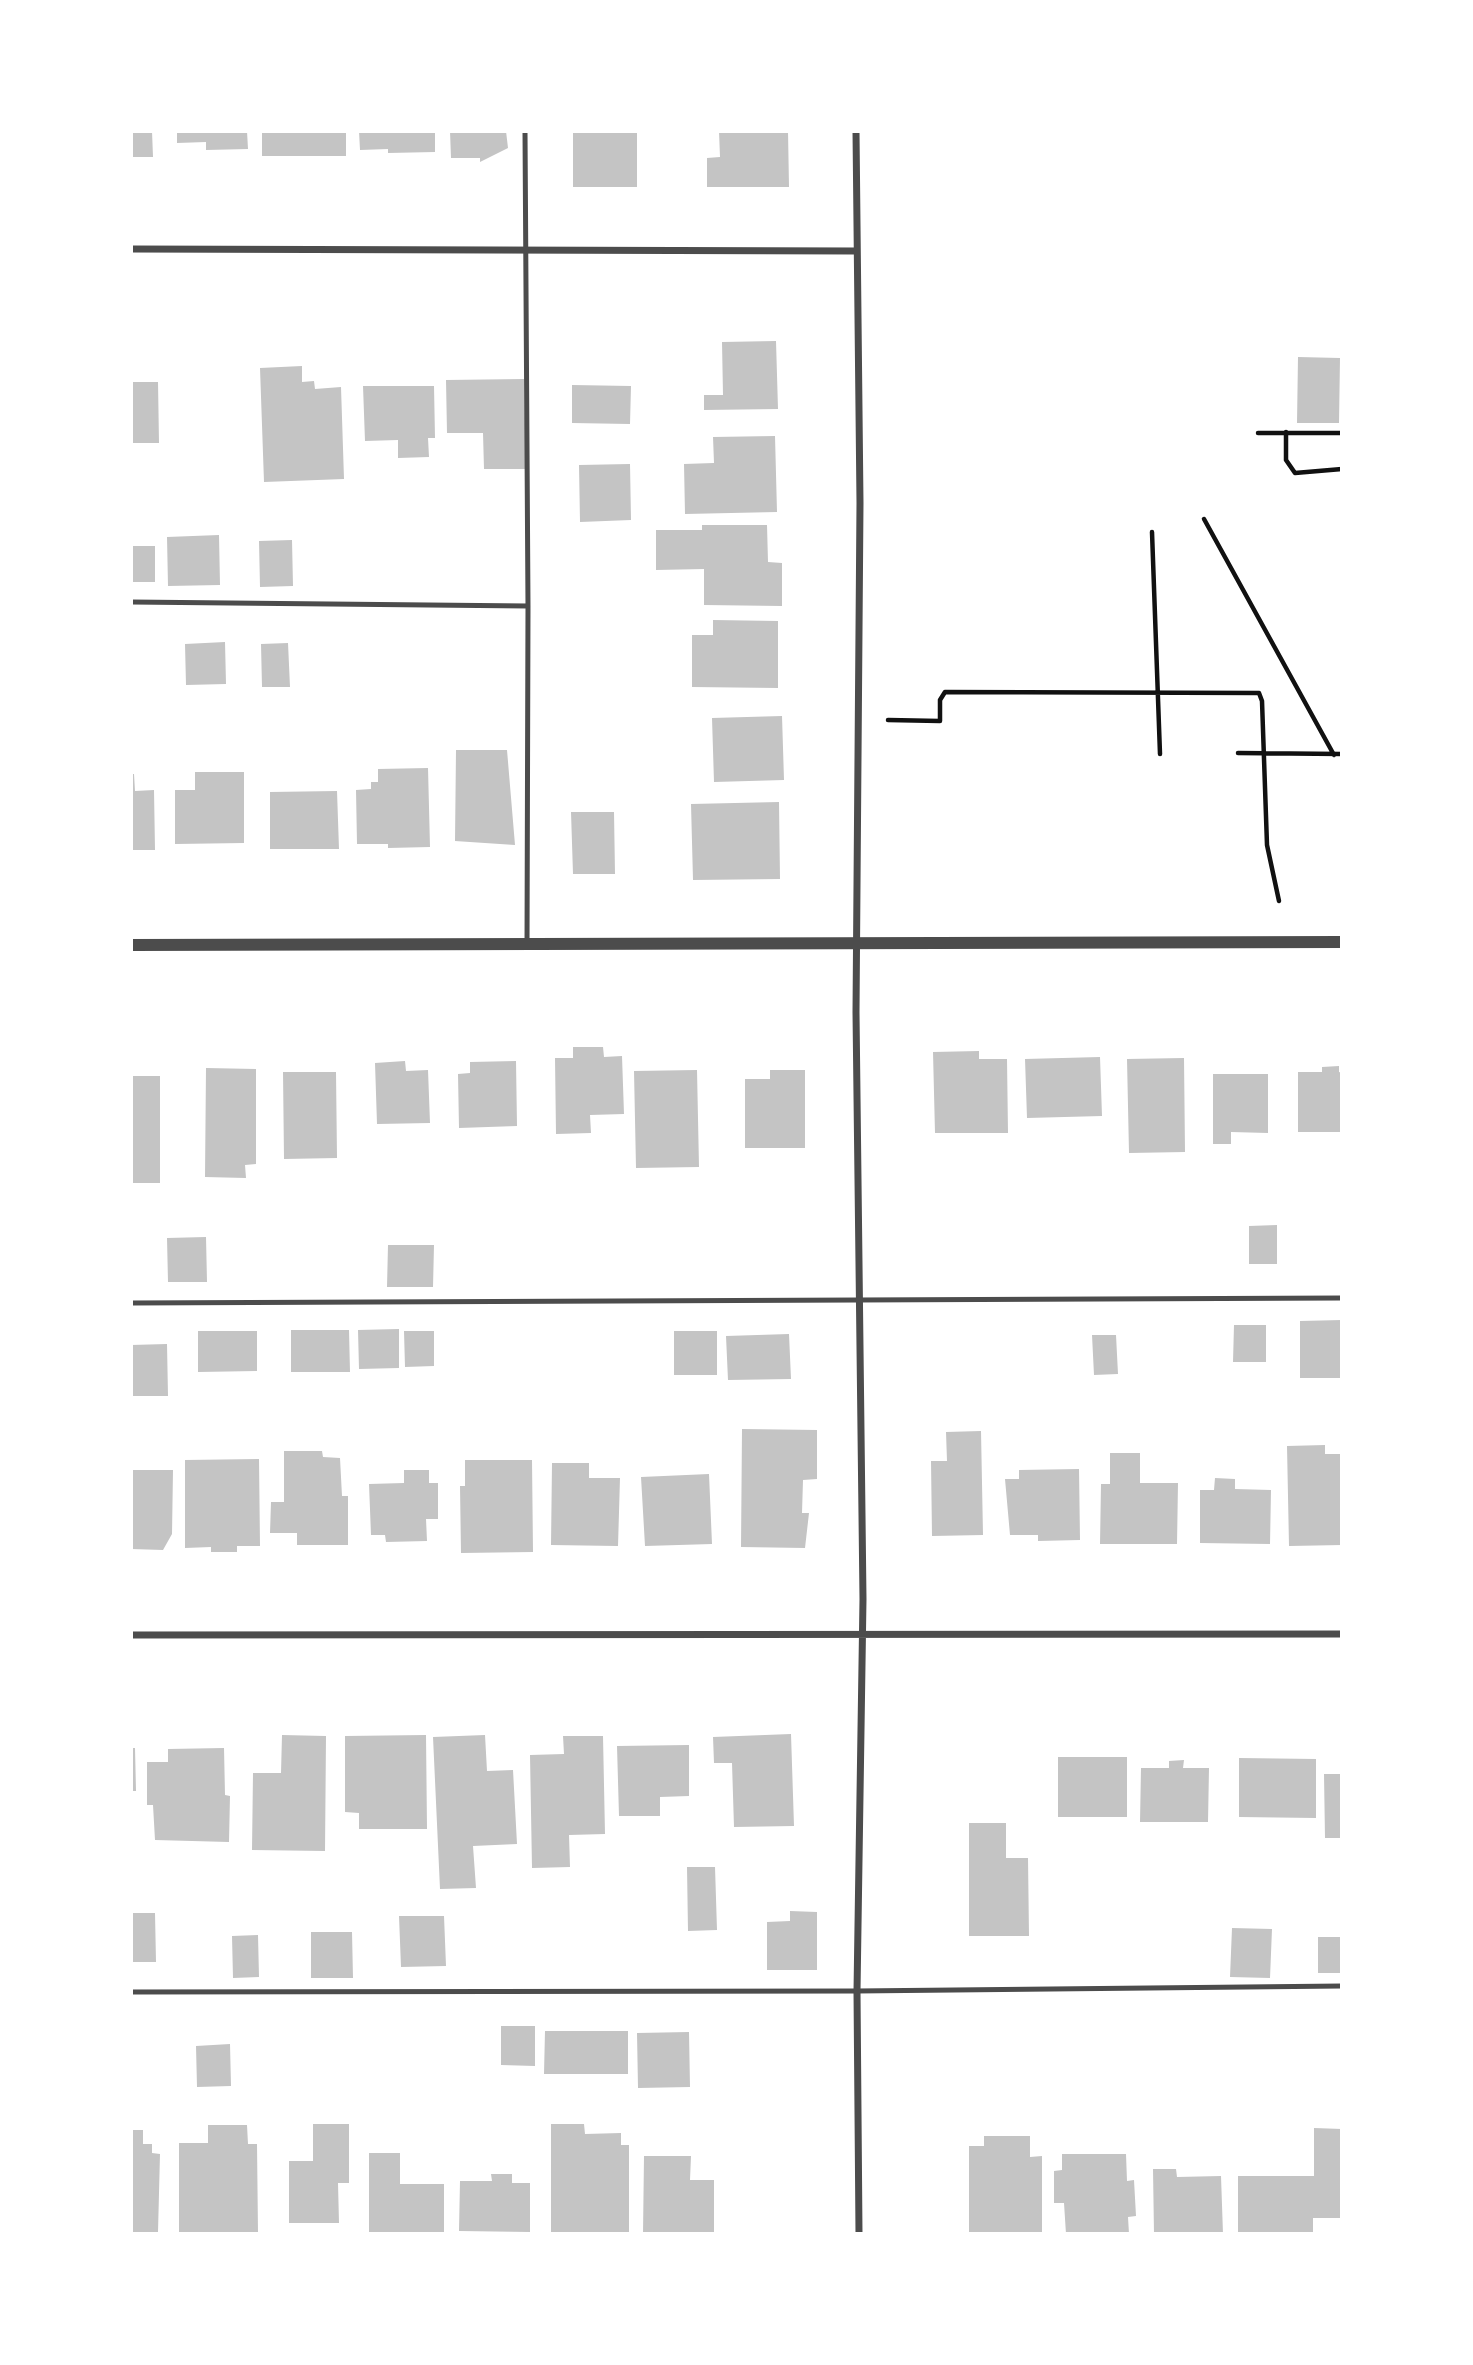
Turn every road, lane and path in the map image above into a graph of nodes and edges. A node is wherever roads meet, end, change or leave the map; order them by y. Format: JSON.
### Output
{"nodes":[{"id":1,"x":525,"y":131,"type":"edge"},
{"id":2,"x":856,"y":131,"type":"edge"},
{"id":3,"x":131,"y":249,"type":"edge"},
{"id":4,"x":523,"y":249,"type":"junction"},
{"id":5,"x":856,"y":251,"type":"junction"},
{"id":6,"x":1286,"y":432,"type":"junction"},
{"id":7,"x":1342,"y":432,"type":"edge"},
{"id":8,"x":1258,"y":433,"type":"dead end"},
{"id":9,"x":1342,"y":470,"type":"edge"},
{"id":10,"x":1204,"y":519,"type":"dead end"},
{"id":11,"x":1152,"y":532,"type":"dead end"},
{"id":12,"x":131,"y":601,"type":"edge"},
{"id":13,"x":528,"y":606,"type":"junction"},
{"id":14,"x":1158,"y":692,"type":"junction"},
{"id":15,"x":888,"y":720,"type":"dead end"},
{"id":16,"x":1238,"y":753,"type":"dead end"},
{"id":17,"x":1263,"y":753,"type":"junction"},
{"id":18,"x":1160,"y":754,"type":"dead end"},
{"id":19,"x":1342,"y":754,"type":"edge"},
{"id":20,"x":1334,"y":755,"type":"junction"},
{"id":21,"x":1279,"y":901,"type":"dead end"},
{"id":22,"x":1342,"y":942,"type":"edge"},
{"id":23,"x":527,"y":944,"type":"junction"},
{"id":24,"x":856,"y":944,"type":"junction"},
{"id":25,"x":131,"y":945,"type":"edge"},
{"id":26,"x":1342,"y":1298,"type":"edge"},
{"id":27,"x":862,"y":1299,"type":"junction"},
{"id":28,"x":131,"y":1303,"type":"edge"},
{"id":29,"x":863,"y":1633,"type":"junction"},
{"id":30,"x":1342,"y":1634,"type":"edge"},
{"id":31,"x":131,"y":1635,"type":"edge"},
{"id":32,"x":1342,"y":1986,"type":"edge"},
{"id":33,"x":131,"y":1992,"type":"edge"},
{"id":34,"x":857,"y":1992,"type":"junction"},
{"id":35,"x":859,"y":2234,"type":"edge"}],
"edges":[{"from":1,"to":4,"type":"lane"},
{"from":2,"to":5,"type":"street"},
{"from":3,"to":4,"type":"street"},
{"from":4,"to":5,"type":"street"},
{"from":4,"to":13,"type":"lane"},
{"from":5,"to":24,"type":"street"},
{"from":6,"to":7,"type":"path"},
{"from":6,"to":8,"type":"path"},
{"from":6,"to":9,"type":"path"},
{"from":10,"to":20,"type":"path"},
{"from":11,"to":14,"type":"path"},
{"from":12,"to":13,"type":"lane"},
{"from":13,"to":23,"type":"lane"},
{"from":14,"to":15,"type":"path"},
{"from":14,"to":17,"type":"path"},
{"from":14,"to":18,"type":"path"},
{"from":16,"to":17,"type":"path"},
{"from":17,"to":20,"type":"path"},
{"from":17,"to":21,"type":"path"},
{"from":19,"to":20,"type":"path"},
{"from":22,"to":24,"type":"street"},
{"from":23,"to":24,"type":"street"},
{"from":23,"to":25,"type":"street"},
{"from":24,"to":27,"type":"street"},
{"from":26,"to":27,"type":"lane"},
{"from":27,"to":28,"type":"lane"},
{"from":27,"to":29,"type":"street"},
{"from":29,"to":30,"type":"street"},
{"from":29,"to":31,"type":"street"},
{"from":29,"to":34,"type":"street"},
{"from":32,"to":34,"type":"lane"},
{"from":33,"to":34,"type":"lane"},
{"from":34,"to":35,"type":"street"}]}
